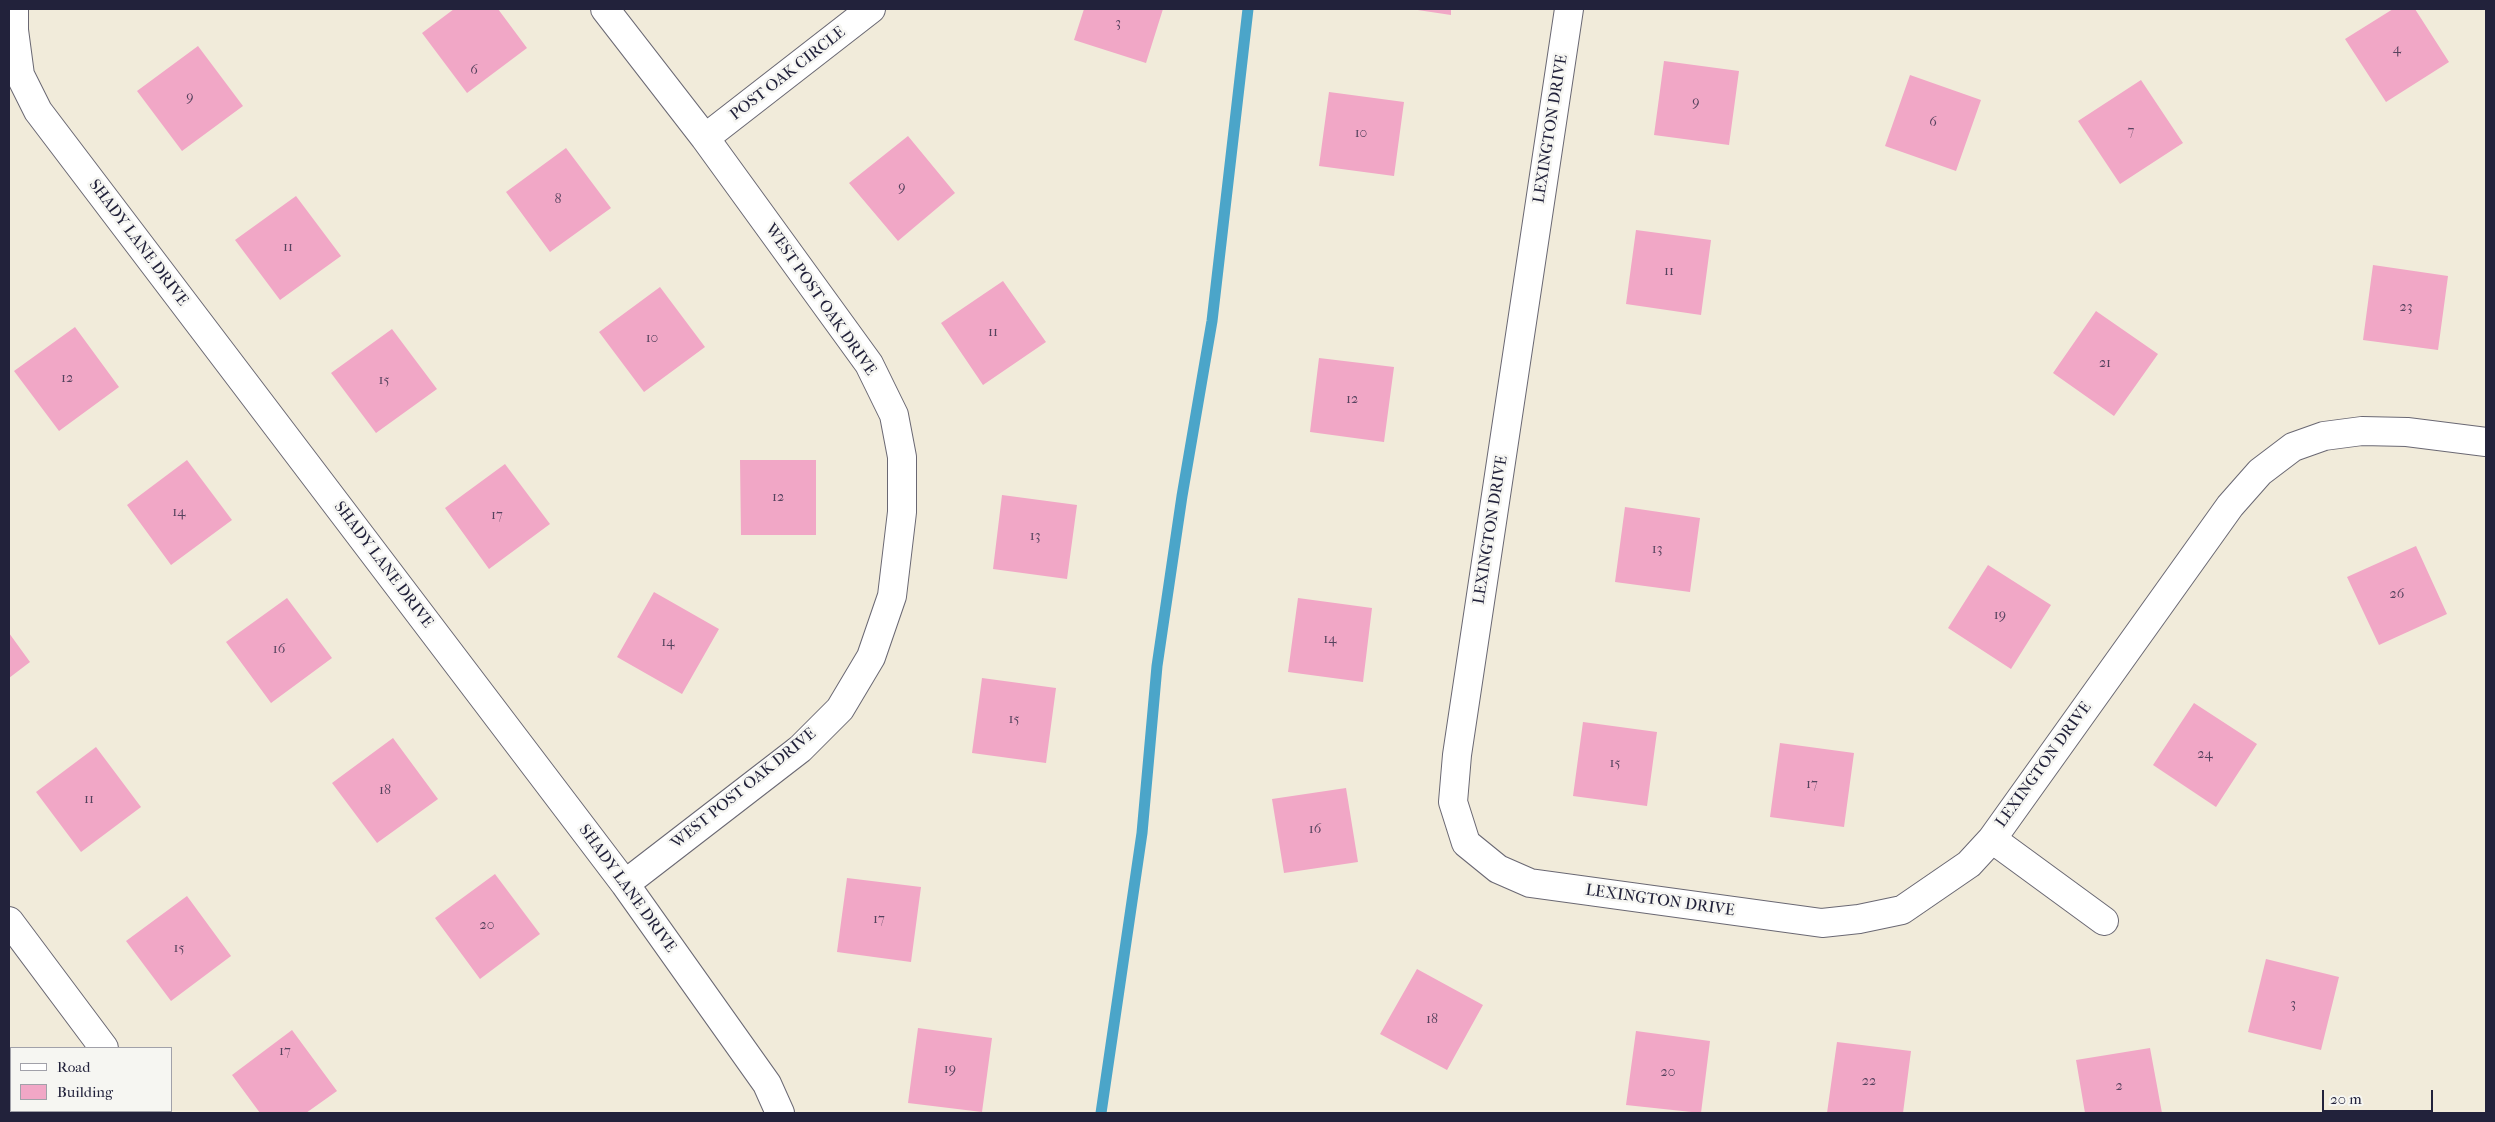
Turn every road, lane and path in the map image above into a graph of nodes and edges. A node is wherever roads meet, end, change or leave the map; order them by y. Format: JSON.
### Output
{"nodes":[{"id":1,"x":14,"y":9,"type":"edge"},
{"id":2,"x":605,"y":9,"type":"edge"},
{"id":3,"x":871,"y":9,"type":"edge"},
{"id":4,"x":1569,"y":9,"type":"edge"},
{"id":5,"x":14,"y":77,"type":"edge"},
{"id":6,"x":705,"y":138,"type":"junction"},
{"id":7,"x":2486,"y":442,"type":"edge"},
{"id":8,"x":1992,"y":839,"type":"junction"},
{"id":9,"x":625,"y":884,"type":"junction"},
{"id":10,"x":9,"y":921,"type":"edge"},
{"id":11,"x":2104,"y":921,"type":"dead end"},
{"id":12,"x":103,"y":1047,"type":"edge"},
{"id":13,"x":780,"y":1113,"type":"edge"}],
"edges":[{"from":1,"to":5,"type":"street","name":"SHADY LANE DRIVE"},
{"from":2,"to":6,"type":"street","name":"WEST POST OAK DRIVE"},
{"from":3,"to":6,"type":"street","name":"POST OAK CIRCLE"},
{"from":4,"to":8,"type":"street","name":"LEXINGTON DRIVE"},
{"from":5,"to":9,"type":"street","name":"SHADY LANE DRIVE"},
{"from":6,"to":9,"type":"street","name":"WEST POST OAK DRIVE"},
{"from":7,"to":8,"type":"street","name":"LEXINGTON DRIVE"},
{"from":8,"to":11,"type":"street"},
{"from":9,"to":13,"type":"street","name":"SHADY LANE DRIVE"},
{"from":10,"to":12,"type":"street"}]}
